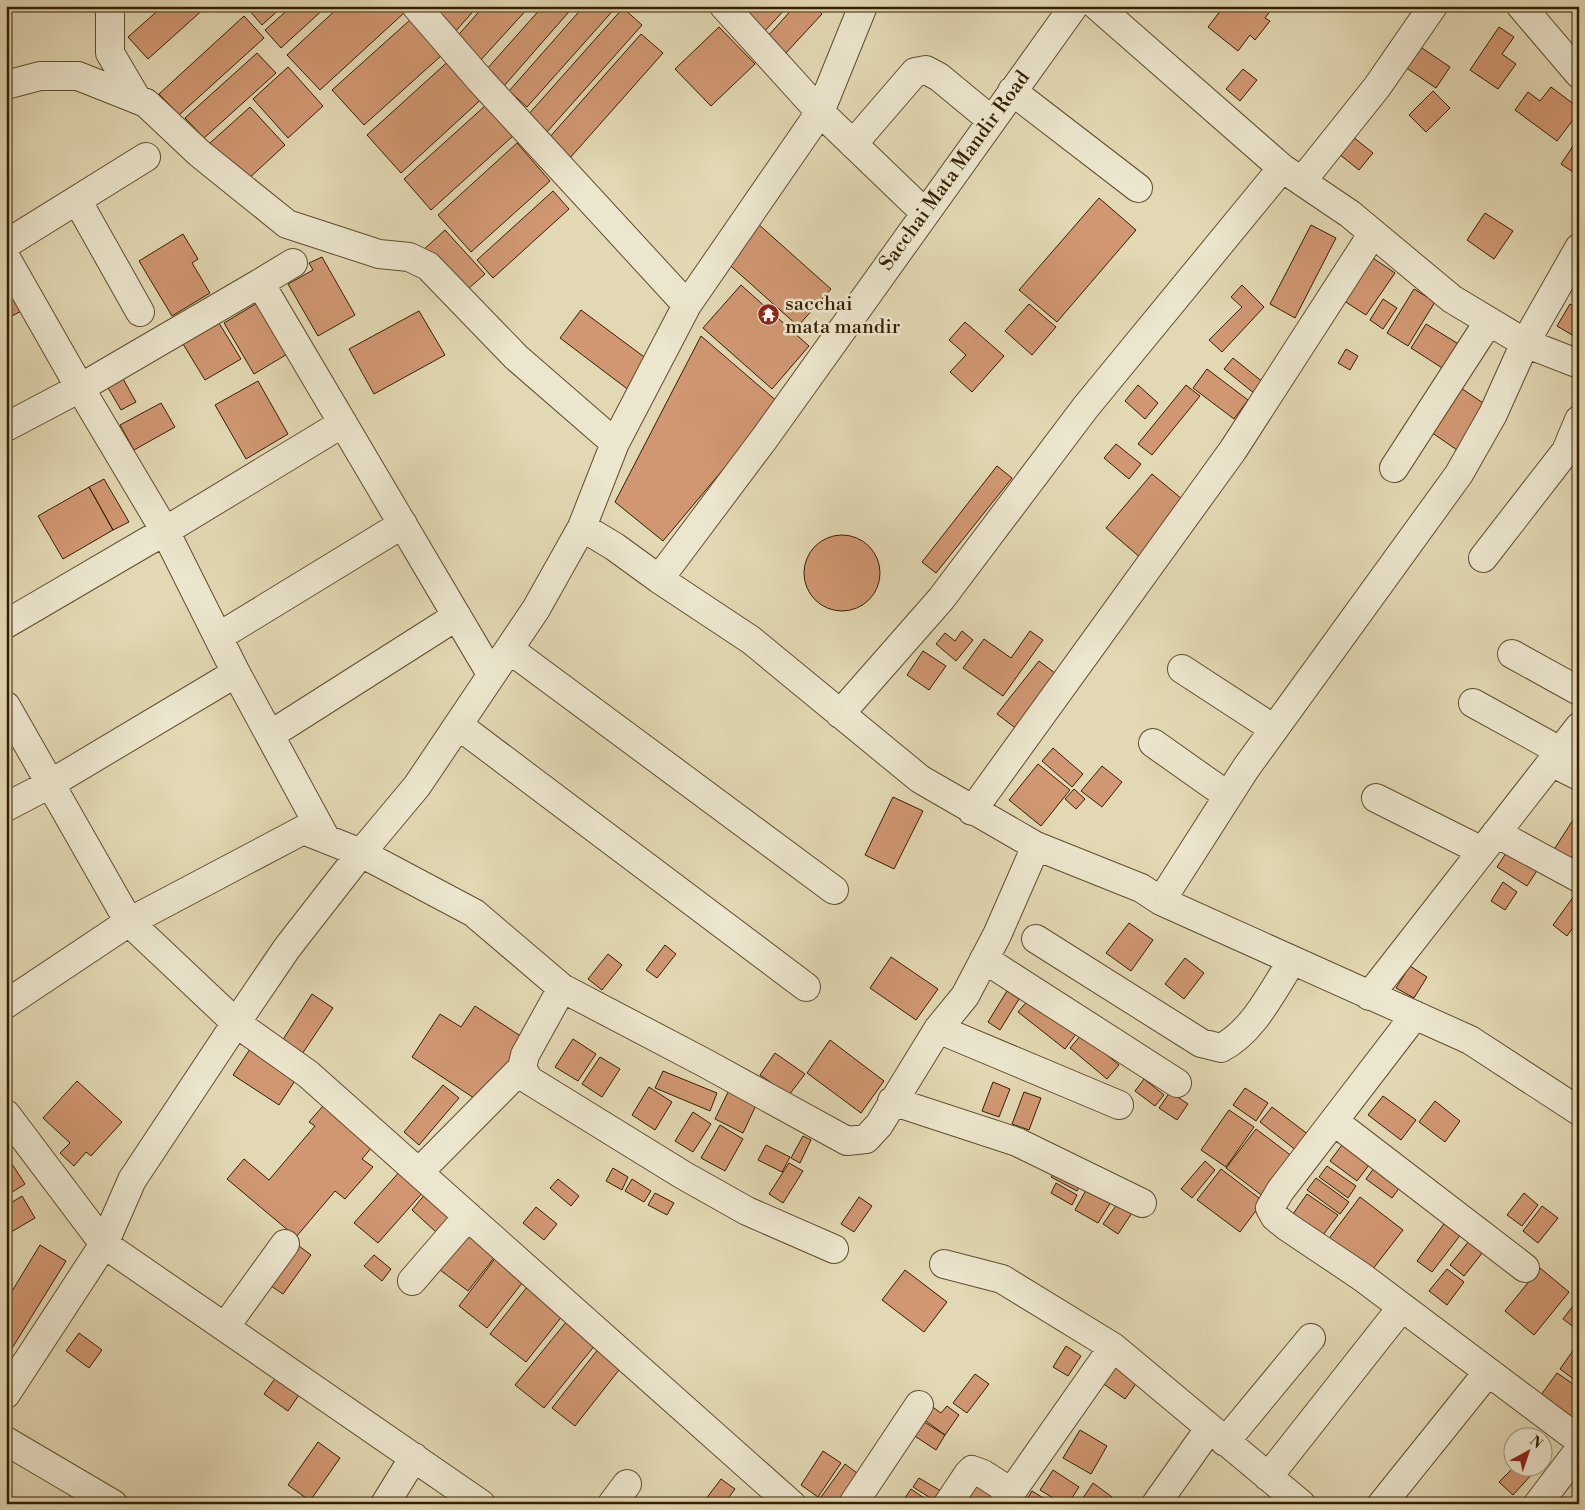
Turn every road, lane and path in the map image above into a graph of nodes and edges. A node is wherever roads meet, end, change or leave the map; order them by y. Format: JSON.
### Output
{"nodes":[{"id":1,"x":110,"y":6,"type":"edge"},
{"id":2,"x":416,"y":6,"type":"edge"},
{"id":3,"x":724,"y":6,"type":"edge"},
{"id":4,"x":1074,"y":6,"type":"edge"},
{"id":5,"x":1097,"y":6,"type":"edge"},
{"id":6,"x":1433,"y":6,"type":"edge"},
{"id":7,"x":1522,"y":6,"type":"edge"},
{"id":8,"x":861,"y":7,"type":"edge"},
{"id":9,"x":1579,"y":74,"type":"edge"},
{"id":10,"x":6,"y":85,"type":"edge"},
{"id":11,"x":1012,"y":91,"type":"junction"},
{"id":12,"x":137,"y":99,"type":"junction"},
{"id":13,"x":820,"y":112,"type":"junction"},
{"id":14,"x":991,"y":120,"type":"junction"},
{"id":15,"x":853,"y":144,"type":"junction"},
{"id":16,"x":146,"y":156,"type":"dead end"},
{"id":17,"x":1292,"y":175,"type":"junction"},
{"id":18,"x":1138,"y":188,"type":"dead end"},
{"id":19,"x":77,"y":200,"type":"junction"},
{"id":20,"x":925,"y":213,"type":"junction"},
{"id":21,"x":1374,"y":233,"type":"junction"},
{"id":22,"x":6,"y":244,"type":"edge"},
{"id":23,"x":1579,"y":248,"type":"edge"},
{"id":24,"x":6,"y":258,"type":"edge"},
{"id":25,"x":293,"y":263,"type":"dead end"},
{"id":26,"x":260,"y":283,"type":"junction"},
{"id":27,"x":687,"y":304,"type":"junction"},
{"id":28,"x":140,"y":312,"type":"dead end"},
{"id":29,"x":1489,"y":321,"type":"junction"},
{"id":30,"x":1525,"y":343,"type":"junction"},
{"id":31,"x":1579,"y":364,"type":"edge"},
{"id":32,"x":80,"y":388,"type":"junction"},
{"id":33,"x":1579,"y":420,"type":"edge"},
{"id":34,"x":343,"y":423,"type":"junction"},
{"id":35,"x":6,"y":428,"type":"edge"},
{"id":36,"x":615,"y":443,"type":"junction"},
{"id":37,"x":1394,"y":468,"type":"dead end"},
{"id":38,"x":403,"y":524,"type":"junction"},
{"id":39,"x":582,"y":527,"type":"junction"},
{"id":40,"x":165,"y":532,"type":"junction"},
{"id":41,"x":1483,"y":558,"type":"dead end"},
{"id":42,"x":659,"y":579,"type":"junction"},
{"id":43,"x":456,"y":616,"type":"junction"},
{"id":44,"x":6,"y":624,"type":"edge"},
{"id":45,"x":218,"y":637,"type":"junction"},
{"id":46,"x":509,"y":649,"type":"junction"},
{"id":47,"x":1512,"y":654,"type":"dead end"},
{"id":48,"x":1182,"y":669,"type":"dead end"},
{"id":49,"x":236,"y":672,"type":"junction"},
{"id":50,"x":492,"y":674,"type":"junction"},
{"id":51,"x":1579,"y":691,"type":"edge"},
{"id":52,"x":1473,"y":703,"type":"dead end"},
{"id":53,"x":6,"y":706,"type":"edge"},
{"id":54,"x":840,"y":714,"type":"junction"},
{"id":55,"x":458,"y":725,"type":"junction"},
{"id":56,"x":1579,"y":727,"type":"edge"},
{"id":57,"x":1274,"y":729,"type":"junction"},
{"id":58,"x":270,"y":735,"type":"junction"},
{"id":59,"x":1153,"y":743,"type":"dead end"},
{"id":60,"x":1556,"y":757,"type":"junction"},
{"id":61,"x":1579,"y":776,"type":"edge"},
{"id":62,"x":50,"y":784,"type":"junction"},
{"id":63,"x":1228,"y":796,"type":"junction"},
{"id":64,"x":1376,"y":798,"type":"dead end"},
{"id":65,"x":6,"y":807,"type":"edge"},
{"id":66,"x":972,"y":811,"type":"junction"},
{"id":67,"x":326,"y":839,"type":"junction"},
{"id":68,"x":1489,"y":842,"type":"junction"},
{"id":69,"x":1036,"y":846,"type":"junction"},
{"id":70,"x":361,"y":852,"type":"junction"},
{"id":71,"x":1579,"y":878,"type":"edge"},
{"id":72,"x":834,"y":890,"type":"dead end"},
{"id":73,"x":1161,"y":900,"type":"junction"},
{"id":74,"x":129,"y":922,"type":"junction"},
{"id":75,"x":1036,"y":939,"type":"dead end"},
{"id":76,"x":984,"y":960,"type":"junction"},
{"id":77,"x":1292,"y":961,"type":"junction"},
{"id":78,"x":806,"y":987,"type":"dead end"},
{"id":79,"x":562,"y":988,"type":"junction"},
{"id":80,"x":1369,"y":996,"type":"junction"},
{"id":81,"x":6,"y":1004,"type":"edge"},
{"id":82,"x":1415,"y":1015,"type":"junction"},
{"id":83,"x":236,"y":1023,"type":"junction"},
{"id":84,"x":938,"y":1029,"type":"junction"},
{"id":85,"x":522,"y":1068,"type":"junction"},
{"id":86,"x":1177,"y":1083,"type":"dead end"},
{"id":87,"x":892,"y":1101,"type":"junction"},
{"id":88,"x":1119,"y":1105,"type":"dead end"},
{"id":89,"x":1579,"y":1111,"type":"edge"},
{"id":90,"x":6,"y":1114,"type":"edge"},
{"id":91,"x":1335,"y":1122,"type":"junction"},
{"id":92,"x":419,"y":1172,"type":"junction"},
{"id":93,"x":1142,"y":1203,"type":"dead end"},
{"id":94,"x":468,"y":1216,"type":"junction"},
{"id":95,"x":104,"y":1244,"type":"junction"},
{"id":96,"x":285,"y":1244,"type":"dead end"},
{"id":97,"x":834,"y":1249,"type":"dead end"},
{"id":98,"x":944,"y":1264,"type":"dead end"},
{"id":99,"x":1525,"y":1268,"type":"dead end"},
{"id":100,"x":412,"y":1281,"type":"dead end"},
{"id":101,"x":1402,"y":1307,"type":"junction"},
{"id":102,"x":225,"y":1327,"type":"junction"},
{"id":103,"x":1311,"y":1338,"type":"dead end"},
{"id":104,"x":1113,"y":1347,"type":"junction"},
{"id":105,"x":1488,"y":1372,"type":"junction"},
{"id":106,"x":6,"y":1394,"type":"edge"},
{"id":107,"x":919,"y":1405,"type":"dead end"},
{"id":108,"x":1217,"y":1436,"type":"junction"},
{"id":109,"x":6,"y":1440,"type":"edge"},
{"id":110,"x":1579,"y":1440,"type":"edge"},
{"id":111,"x":1579,"y":1450,"type":"edge"},
{"id":112,"x":414,"y":1457,"type":"junction"},
{"id":113,"x":1268,"y":1477,"type":"junction"},
{"id":114,"x":1007,"y":1498,"type":"edge"},
{"id":115,"x":113,"y":1504,"type":"edge"},
{"id":116,"x":385,"y":1504,"type":"edge"},
{"id":117,"x":481,"y":1504,"type":"edge"},
{"id":118,"x":791,"y":1504,"type":"edge"},
{"id":119,"x":853,"y":1504,"type":"edge"},
{"id":120,"x":948,"y":1504,"type":"edge"},
{"id":121,"x":1156,"y":1504,"type":"edge"},
{"id":122,"x":1301,"y":1504,"type":"edge"},
{"id":123,"x":1382,"y":1504,"type":"edge"},
{"id":124,"x":1538,"y":1504,"type":"edge"}],
"edges":[{"from":1,"to":12,"type":"street"},
{"from":2,"to":27,"type":"street"},
{"from":3,"to":13,"type":"street"},
{"from":4,"to":11,"type":"street","name":"Sacchai Mata Mandir Road"},
{"from":5,"to":17,"type":"street"},
{"from":6,"to":17,"type":"street"},
{"from":7,"to":9,"type":"street"},
{"from":8,"to":13,"type":"street"},
{"from":10,"to":12,"type":"street"},
{"from":11,"to":14,"type":"street","name":"Sacchai Mata Mandir Road"},
{"from":11,"to":18,"type":"street"},
{"from":12,"to":36,"type":"street"},
{"from":13,"to":15,"type":"street"},
{"from":13,"to":27,"type":"street"},
{"from":14,"to":15,"type":"street"},
{"from":14,"to":20,"type":"street","name":"Sacchai Mata Mandir Road"},
{"from":15,"to":20,"type":"street"},
{"from":16,"to":19,"type":"street"},
{"from":17,"to":21,"type":"street"},
{"from":17,"to":54,"type":"street"},
{"from":19,"to":22,"type":"street"},
{"from":19,"to":28,"type":"street"},
{"from":20,"to":42,"type":"street","name":"Sacchai Mata Mandir Road"},
{"from":21,"to":29,"type":"street"},
{"from":21,"to":66,"type":"street"},
{"from":23,"to":30,"type":"street"},
{"from":24,"to":32,"type":"street"},
{"from":25,"to":26,"type":"street"},
{"from":26,"to":32,"type":"street"},
{"from":26,"to":34,"type":"street"},
{"from":27,"to":36,"type":"street"},
{"from":29,"to":30,"type":"street"},
{"from":29,"to":37,"type":"street"},
{"from":30,"to":31,"type":"street"},
{"from":30,"to":57,"type":"street"},
{"from":32,"to":35,"type":"street"},
{"from":32,"to":40,"type":"street"},
{"from":33,"to":41,"type":"street"},
{"from":34,"to":38,"type":"street"},
{"from":34,"to":40,"type":"street"},
{"from":36,"to":39,"type":"street"},
{"from":38,"to":43,"type":"street"},
{"from":38,"to":45,"type":"street"},
{"from":39,"to":42,"type":"street"},
{"from":39,"to":46,"type":"street"},
{"from":40,"to":44,"type":"street"},
{"from":40,"to":45,"type":"street"},
{"from":42,"to":54,"type":"street"},
{"from":43,"to":50,"type":"street"},
{"from":43,"to":58,"type":"street"},
{"from":45,"to":49,"type":"street"},
{"from":46,"to":50,"type":"street"},
{"from":46,"to":72,"type":"street"},
{"from":47,"to":51,"type":"street"},
{"from":48,"to":57,"type":"street"},
{"from":49,"to":58,"type":"street"},
{"from":49,"to":62,"type":"street"},
{"from":50,"to":55,"type":"street"},
{"from":52,"to":60,"type":"street"},
{"from":53,"to":62,"type":"street"},
{"from":54,"to":66,"type":"street"},
{"from":55,"to":70,"type":"street"},
{"from":55,"to":78,"type":"street"},
{"from":56,"to":60,"type":"street"},
{"from":57,"to":63,"type":"street"},
{"from":58,"to":67,"type":"street"},
{"from":59,"to":63,"type":"street"},
{"from":60,"to":61,"type":"street"},
{"from":60,"to":68,"type":"street"},
{"from":62,"to":65,"type":"street"},
{"from":62,"to":74,"type":"street"},
{"from":63,"to":73,"type":"street"},
{"from":64,"to":68,"type":"street"},
{"from":66,"to":69,"type":"street"},
{"from":67,"to":70,"type":"street"},
{"from":67,"to":74,"type":"street"},
{"from":68,"to":71,"type":"street"},
{"from":68,"to":80,"type":"street"},
{"from":69,"to":73,"type":"street"},
{"from":69,"to":76,"type":"street"},
{"from":70,"to":79,"type":"street"},
{"from":70,"to":83,"type":"street"},
{"from":73,"to":77,"type":"street"},
{"from":74,"to":81,"type":"street"},
{"from":74,"to":83,"type":"street"},
{"from":75,"to":77,"type":"street"},
{"from":76,"to":84,"type":"street"},
{"from":76,"to":86,"type":"street"},
{"from":77,"to":80,"type":"street"},
{"from":79,"to":85,"type":"street"},
{"from":79,"to":87,"type":"street"},
{"from":80,"to":82,"type":"street"},
{"from":82,"to":89,"type":"street"},
{"from":82,"to":91,"type":"street"},
{"from":83,"to":92,"type":"street"},
{"from":83,"to":95,"type":"street"},
{"from":84,"to":87,"type":"street"},
{"from":84,"to":88,"type":"street"},
{"from":85,"to":92,"type":"street"},
{"from":85,"to":97,"type":"street"},
{"from":87,"to":93,"type":"street"},
{"from":90,"to":95,"type":"street"},
{"from":91,"to":99,"type":"street"},
{"from":91,"to":101,"type":"street"},
{"from":92,"to":94,"type":"street"},
{"from":94,"to":100,"type":"street"},
{"from":94,"to":118,"type":"street"},
{"from":95,"to":102,"type":"street"},
{"from":95,"to":106,"type":"street"},
{"from":96,"to":102,"type":"street"},
{"from":98,"to":104,"type":"street"},
{"from":101,"to":105,"type":"street"},
{"from":101,"to":113,"type":"street"},
{"from":102,"to":112,"type":"street"},
{"from":103,"to":108,"type":"street"},
{"from":104,"to":108,"type":"street"},
{"from":104,"to":114,"type":"street"},
{"from":105,"to":110,"type":"street"},
{"from":105,"to":123,"type":"street"},
{"from":107,"to":119,"type":"street"},
{"from":108,"to":113,"type":"street"},
{"from":108,"to":121,"type":"street"},
{"from":109,"to":115,"type":"street"},
{"from":111,"to":124,"type":"street"},
{"from":112,"to":116,"type":"street"},
{"from":112,"to":117,"type":"street"},
{"from":113,"to":122,"type":"street"},
{"from":114,"to":120,"type":"street"}]}
